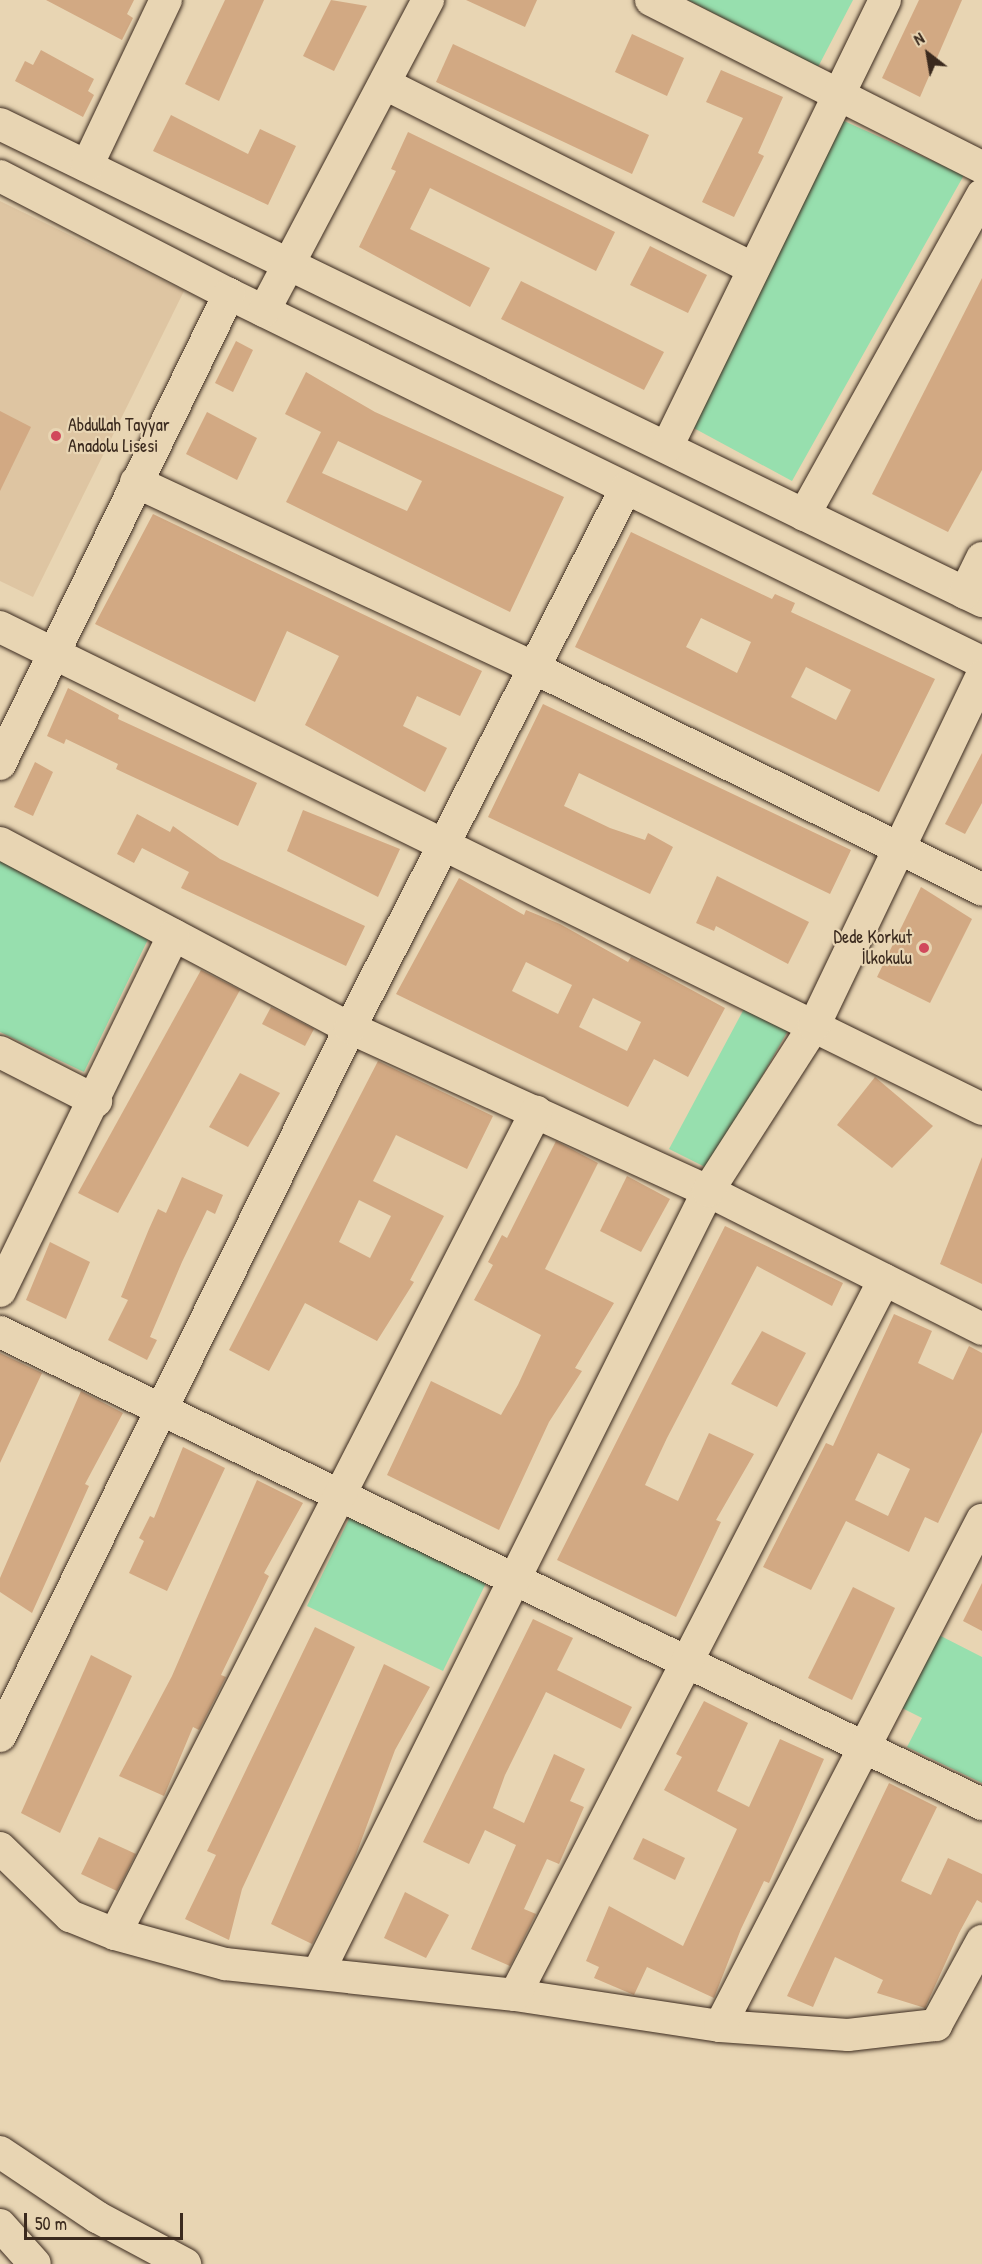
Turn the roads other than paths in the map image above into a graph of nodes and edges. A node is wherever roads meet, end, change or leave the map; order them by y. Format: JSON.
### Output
{"nodes":[{"id":1,"x":166,"y":0,"type":"edge"},
{"id":2,"x":428,"y":0,"type":"edge"},
{"id":3,"x":651,"y":0,"type":"edge"},
{"id":4,"x":885,"y":0,"type":"edge"},
{"id":5,"x":387,"y":85,"type":"junction"},
{"id":6,"x":838,"y":91,"type":"junction"},
{"id":7,"x":0,"y":124,"type":"edge"},
{"id":8,"x":87,"y":166,"type":"junction"},
{"id":9,"x":982,"y":167,"type":"edge"},
{"id":10,"x":0,"y":176,"type":"edge"},
{"id":11,"x":982,"y":195,"type":"edge"},
{"id":12,"x":286,"y":265,"type":"junction"},
{"id":13,"x":753,"y":268,"type":"junction"},
{"id":14,"x":229,"y":294,"type":"junction"},
{"id":15,"x":264,"y":311,"type":"junction"},
{"id":16,"x":667,"y":447,"type":"junction"},
{"id":17,"x":136,"y":482,"type":"junction"},
{"id":18,"x":626,"y":488,"type":"junction"},
{"id":19,"x":804,"y":515,"type":"junction"},
{"id":20,"x":982,"y":558,"type":"edge"},
{"id":21,"x":974,"y":597,"type":"edge"},
{"id":22,"x":0,"y":627,"type":"edge"},
{"id":23,"x":51,"y":653,"type":"junction"},
{"id":24,"x":982,"y":662,"type":"edge"},
{"id":25,"x":534,"y":668,"type":"junction"},
{"id":26,"x":982,"y":676,"type":"edge"},
{"id":27,"x":0,"y":764,"type":"edge"},
{"id":28,"x":0,"y":843,"type":"edge"},
{"id":29,"x":444,"y":845,"type":"junction"},
{"id":30,"x":903,"y":851,"type":"junction"},
{"id":31,"x":982,"y":889,"type":"edge"},
{"id":32,"x":174,"y":935,"type":"junction"},
{"id":33,"x":814,"y":1026,"type":"junction"},
{"id":34,"x":350,"y":1028,"type":"junction"},
{"id":35,"x":0,"y":1052,"type":"edge"},
{"id":36,"x":96,"y":1101,"type":"junction"},
{"id":37,"x":982,"y":1108,"type":"edge"},
{"id":38,"x":536,"y":1112,"type":"junction"},
{"id":39,"x":708,"y":1191,"type":"junction"},
{"id":40,"x":884,"y":1280,"type":"junction"},
{"id":41,"x":0,"y":1291,"type":"edge"},
{"id":42,"x":982,"y":1329,"type":"edge"},
{"id":43,"x":0,"y":1332,"type":"edge"},
{"id":44,"x":162,"y":1408,"type":"junction"},
{"id":45,"x":341,"y":1493,"type":"junction"},
{"id":46,"x":982,"y":1520,"type":"edge"},
{"id":47,"x":515,"y":1578,"type":"junction"},
{"id":48,"x":687,"y":1662,"type":"junction"},
{"id":49,"x":0,"y":1736,"type":"edge"},
{"id":50,"x":864,"y":1747,"type":"junction"},
{"id":51,"x":982,"y":1804,"type":"edge"},
{"id":52,"x":0,"y":1848,"type":"edge"},
{"id":53,"x":115,"y":1935,"type":"junction"},
{"id":54,"x":982,"y":1941,"type":"edge"},
{"id":55,"x":318,"y":1973,"type":"junction"},
{"id":56,"x":515,"y":1995,"type":"junction"},
{"id":57,"x":720,"y":2026,"type":"junction"},
{"id":58,"x":0,"y":2152,"type":"edge"},
{"id":59,"x":0,"y":2224,"type":"edge"},
{"id":60,"x":35,"y":2264,"type":"edge"},
{"id":61,"x":185,"y":2264,"type":"edge"}],
"edges":[{"from":1,"to":8,"type":"street"},
{"from":2,"to":5,"type":"street"},
{"from":3,"to":6,"type":"street"},
{"from":4,"to":6,"type":"street"},
{"from":5,"to":12,"type":"street"},
{"from":5,"to":13,"type":"street"},
{"from":6,"to":9,"type":"street"},
{"from":6,"to":13,"type":"street"},
{"from":7,"to":8,"type":"street"},
{"from":8,"to":12,"type":"street"},
{"from":10,"to":14,"type":"street"},
{"from":11,"to":19,"type":"street"},
{"from":12,"to":15,"type":"street"},
{"from":12,"to":16,"type":"street"},
{"from":13,"to":16,"type":"street"},
{"from":14,"to":15,"type":"street"},
{"from":14,"to":17,"type":"street"},
{"from":15,"to":18,"type":"street"},
{"from":16,"to":19,"type":"street"},
{"from":17,"to":23,"type":"street"},
{"from":17,"to":25,"type":"street"},
{"from":18,"to":24,"type":"street"},
{"from":18,"to":25,"type":"street"},
{"from":19,"to":21,"type":"street"},
{"from":20,"to":21,"type":"street"},
{"from":22,"to":23,"type":"street"},
{"from":23,"to":27,"type":"street"},
{"from":23,"to":29,"type":"street"},
{"from":25,"to":29,"type":"street"},
{"from":25,"to":30,"type":"street"},
{"from":26,"to":30,"type":"street"},
{"from":28,"to":32,"type":"street"},
{"from":29,"to":33,"type":"street"},
{"from":29,"to":34,"type":"street"},
{"from":30,"to":31,"type":"street"},
{"from":30,"to":33,"type":"street"},
{"from":32,"to":34,"type":"street"},
{"from":32,"to":36,"type":"street"},
{"from":33,"to":37,"type":"street"},
{"from":33,"to":39,"type":"street"},
{"from":34,"to":38,"type":"street"},
{"from":34,"to":44,"type":"street"},
{"from":35,"to":36,"type":"street"},
{"from":36,"to":41,"type":"street"},
{"from":38,"to":39,"type":"street"},
{"from":38,"to":45,"type":"street"},
{"from":39,"to":40,"type":"street"},
{"from":39,"to":47,"type":"street"},
{"from":40,"to":42,"type":"street"},
{"from":40,"to":48,"type":"street"},
{"from":43,"to":44,"type":"street"},
{"from":44,"to":45,"type":"street"},
{"from":44,"to":49,"type":"street"},
{"from":45,"to":47,"type":"street"},
{"from":45,"to":53,"type":"street"},
{"from":46,"to":50,"type":"street"},
{"from":47,"to":48,"type":"street"},
{"from":47,"to":55,"type":"street"},
{"from":48,"to":50,"type":"street"},
{"from":48,"to":56,"type":"street"},
{"from":50,"to":51,"type":"street"},
{"from":50,"to":57,"type":"street"},
{"from":52,"to":53,"type":"street"},
{"from":53,"to":55,"type":"street"},
{"from":54,"to":57,"type":"street"},
{"from":55,"to":56,"type":"street"},
{"from":56,"to":57,"type":"street"},
{"from":58,"to":61,"type":"street"},
{"from":59,"to":60,"type":"street"}]}
